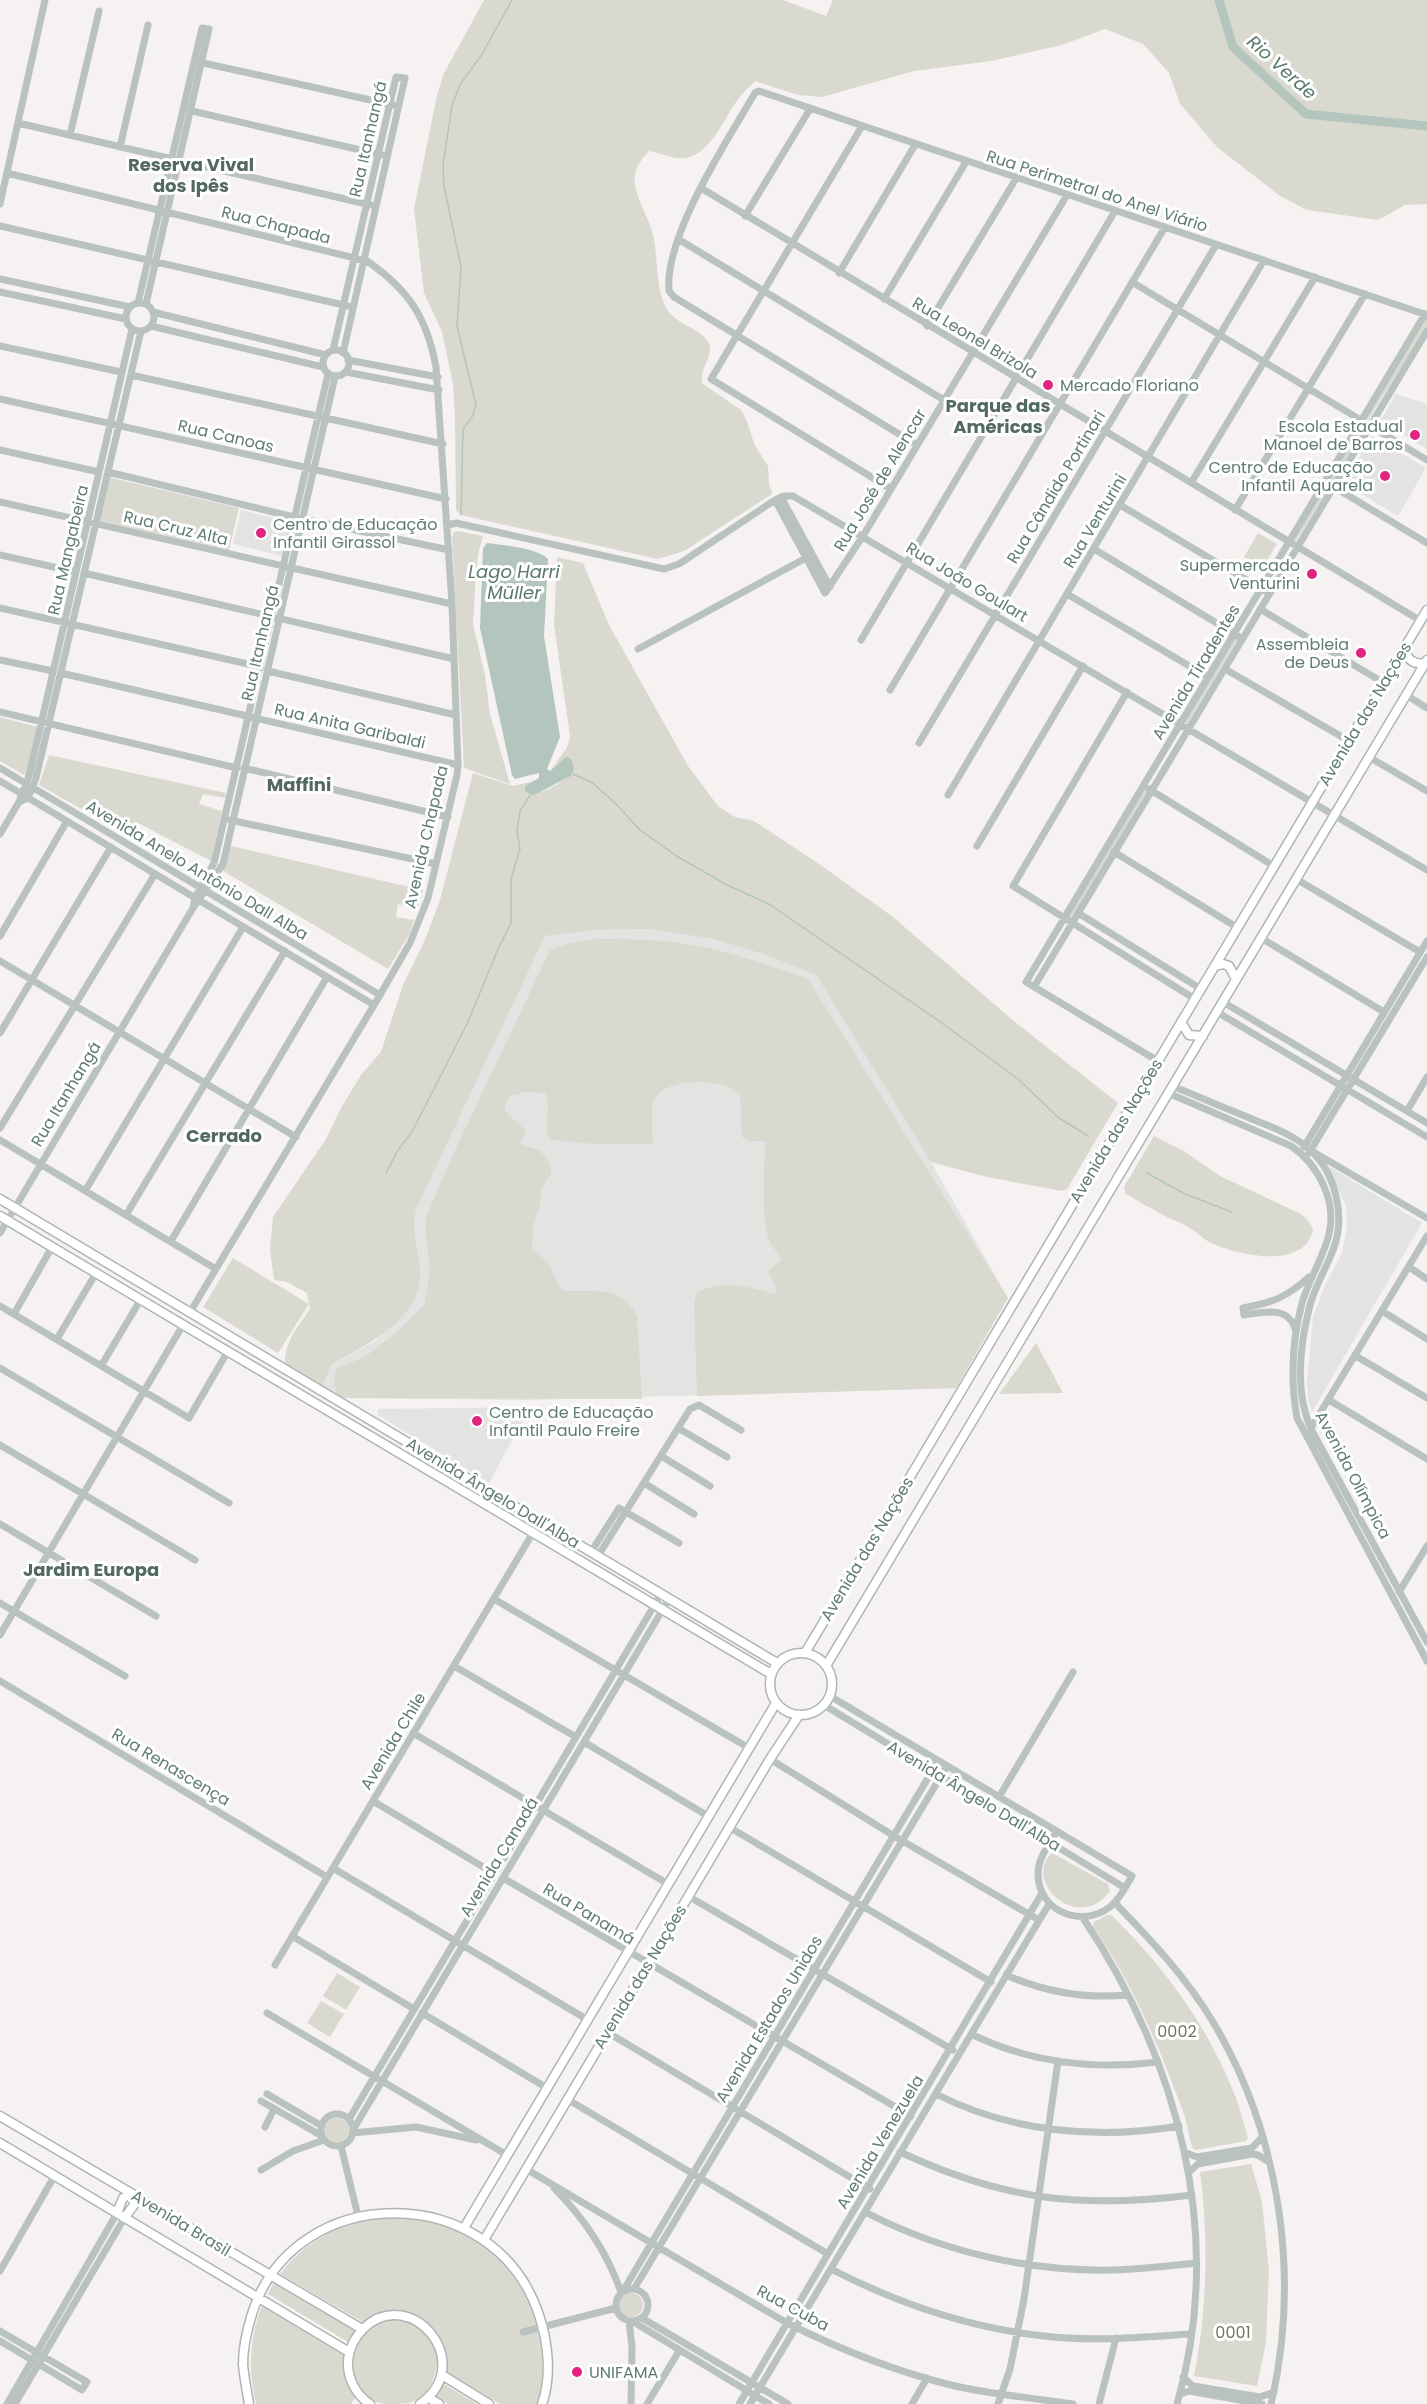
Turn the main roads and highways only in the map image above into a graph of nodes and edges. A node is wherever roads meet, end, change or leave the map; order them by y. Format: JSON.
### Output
{"nodes":[{"id":1,"x":1427,"y":610,"type":"edge"},
{"id":2,"x":1404,"y":648,"type":"junction"},
{"id":3,"x":1426,"y":662,"type":"edge"},
{"id":4,"x":1215,"y":966,"type":"junction"},
{"id":5,"x":1236,"y":979,"type":"junction"},
{"id":6,"x":1181,"y":1022,"type":"junction"},
{"id":7,"x":1203,"y":1036,"type":"junction"},
{"id":8,"x":0,"y":1200,"type":"edge"},
{"id":9,"x":4,"y":1218,"type":"edge"},
{"id":10,"x":189,"y":1314,"type":"junction"},
{"id":11,"x":183,"y":1325,"type":"junction"},
{"id":12,"x":805,"y":1653,"type":"junction"},
{"id":13,"x":777,"y":1663,"type":"junction"},
{"id":14,"x":826,"y":1666,"type":"junction"},
{"id":15,"x":771,"y":1674,"type":"junction"},
{"id":16,"x":776,"y":1703,"type":"junction"},
{"id":17,"x":799,"y":1715,"type":"junction"},
{"id":18,"x":0,"y":2116,"type":"edge"},
{"id":19,"x":0,"y":2143,"type":"edge"},
{"id":20,"x":133,"y":2195,"type":"junction"},
{"id":21,"x":121,"y":2215,"type":"junction"},
{"id":22,"x":464,"y":2228,"type":"junction"},
{"id":23,"x":484,"y":2240,"type":"junction"},
{"id":24,"x":269,"y":2276,"type":"junction"},
{"id":25,"x":257,"y":2296,"type":"junction"},
{"id":26,"x":362,"y":2330,"type":"junction"},
{"id":27,"x":349,"y":2352,"type":"junction"},
{"id":28,"x":442,"y":2375,"type":"junction"},
{"id":29,"x":429,"y":2398,"type":"junction"},
{"id":30,"x":364,"y":2402,"type":"edge"},
{"id":31,"x":249,"y":2404,"type":"edge"},
{"id":32,"x":420,"y":2404,"type":"edge"},
{"id":33,"x":440,"y":2404,"type":"edge"},
{"id":34,"x":489,"y":2404,"type":"edge"},
{"id":35,"x":542,"y":2404,"type":"edge"}],
"edges":[{"from":1,"to":2,"type":"main road","name":"Avenida das Nações"},
{"from":2,"to":3,"type":"main road"},
{"from":2,"to":4,"type":"main road","name":"Avenida das Nações"},
{"from":3,"to":5,"type":"main road","name":"Avenida das Nações"},
{"from":4,"to":5,"type":"main road"},
{"from":4,"to":6,"type":"main road","name":"Avenida das Nações"},
{"from":5,"to":7,"type":"main road","name":"Avenida das Nações"},
{"from":6,"to":7,"type":"main road"},
{"from":6,"to":12,"type":"main road","name":"Avenida das Nações"},
{"from":7,"to":14,"type":"main road","name":"Avenida das Nações"},
{"from":8,"to":10,"type":"main road","name":"Avenida Ângelo Dall'Alba"},
{"from":9,"to":11,"type":"main road","name":"Avenida Ângelo Dall'Alba"},
{"from":10,"to":11,"type":"main road"},
{"from":10,"to":13,"type":"main road","name":"Avenida Ângelo Dall'Alba"},
{"from":11,"to":15,"type":"main road","name":"Avenida Ângelo Dall'Alba"},
{"from":12,"to":13,"type":"main road"},
{"from":12,"to":14,"type":"main road"},
{"from":13,"to":15,"type":"main road"},
{"from":14,"to":17,"type":"main road"},
{"from":15,"to":16,"type":"main road"},
{"from":16,"to":17,"type":"main road"},
{"from":16,"to":22,"type":"main road","name":"Avenida das Nações"},
{"from":17,"to":23,"type":"main road","name":"Avenida das Nações"},
{"from":18,"to":20,"type":"main road","name":"Avenida Brasil"},
{"from":19,"to":21,"type":"main road","name":"Avenida Brasil"},
{"from":20,"to":21,"type":"main road"},
{"from":20,"to":21,"type":"main road"},
{"from":20,"to":24,"type":"main road","name":"Avenida Brasil"},
{"from":21,"to":25,"type":"main road","name":"Avenida Brasil"},
{"from":22,"to":23,"type":"main road"},
{"from":22,"to":24,"type":"main road"},
{"from":23,"to":35,"type":"main road"},
{"from":24,"to":25,"type":"main road"},
{"from":24,"to":26,"type":"main road","name":"Avenida Brasil"},
{"from":25,"to":27,"type":"main road","name":"Avenida Brasil"},
{"from":25,"to":31,"type":"main road"},
{"from":26,"to":27,"type":"main road"},
{"from":26,"to":28,"type":"main road"},
{"from":27,"to":30,"type":"main road"},
{"from":28,"to":29,"type":"main road"},
{"from":28,"to":34,"type":"main road"},
{"from":29,"to":32,"type":"main road"},
{"from":29,"to":33,"type":"main road"}]}
